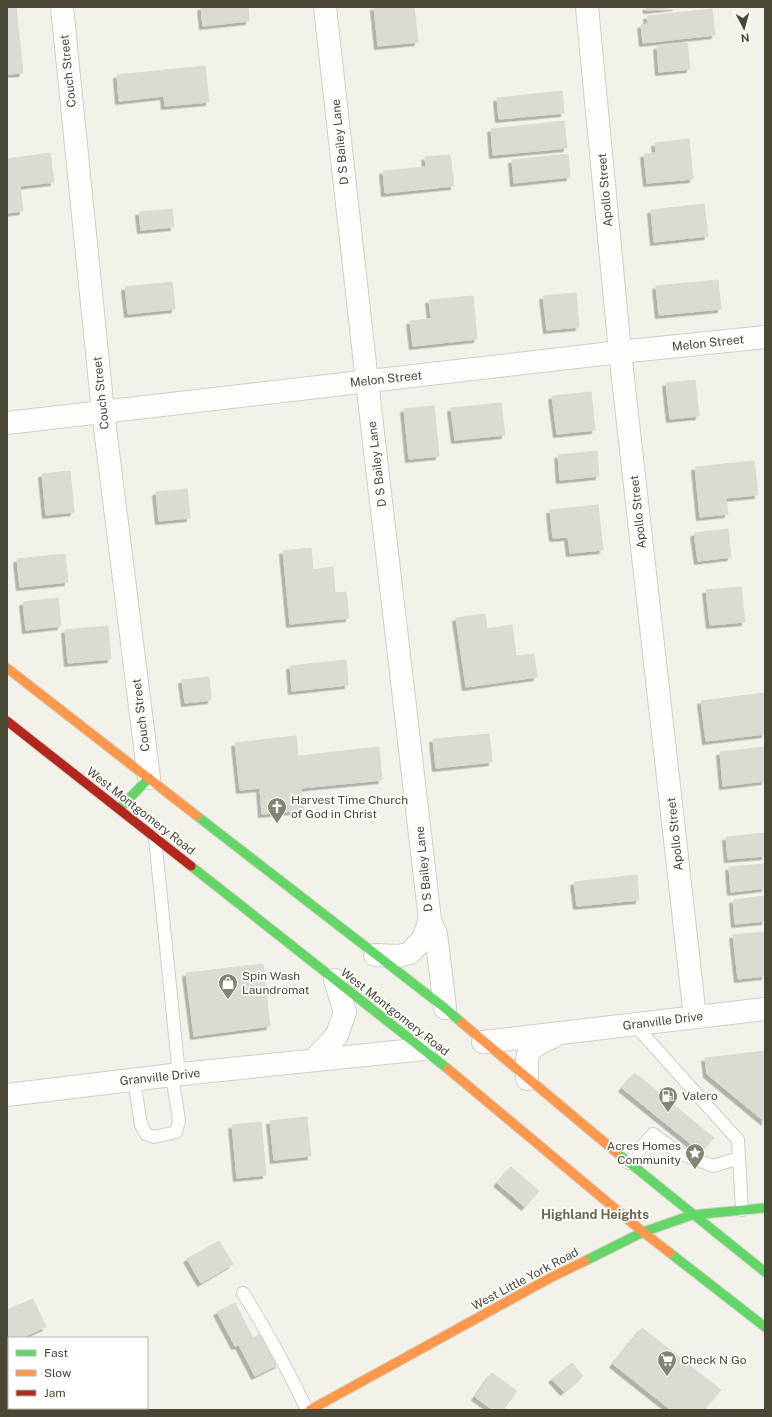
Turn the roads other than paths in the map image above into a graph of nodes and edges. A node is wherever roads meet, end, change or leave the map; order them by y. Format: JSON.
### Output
{"nodes":[{"id":1,"x":62,"y":7,"type":"edge"},
{"id":2,"x":325,"y":7,"type":"edge"},
{"id":3,"x":587,"y":7,"type":"edge"},
{"id":4,"x":765,"y":338,"type":"edge"},
{"id":5,"x":620,"y":352,"type":"junction"},
{"id":6,"x":367,"y":382,"type":"junction"},
{"id":7,"x":103,"y":412,"type":"junction"},
{"id":8,"x":7,"y":423,"type":"edge"},
{"id":9,"x":7,"y":668,"type":"edge"},
{"id":10,"x":7,"y":721,"type":"edge"},
{"id":11,"x":149,"y":778,"type":"junction"},
{"id":12,"x":118,"y":809,"type":"junction"},
{"id":13,"x":155,"y":838,"type":"junction"},
{"id":14,"x":430,"y":920,"type":"junction"},
{"id":15,"x":375,"y":955,"type":"junction"},
{"id":16,"x":336,"y":980,"type":"junction"},
{"id":17,"x":445,"y":1008,"type":"junction"},
{"id":18,"x":765,"y":1009,"type":"edge"},
{"id":19,"x":696,"y":1017,"type":"junction"},
{"id":20,"x":634,"y":1024,"type":"junction"},
{"id":21,"x":561,"y":1033,"type":"junction"},
{"id":22,"x":483,"y":1042,"type":"junction"},
{"id":23,"x":424,"y":1049,"type":"junction"},
{"id":24,"x":314,"y":1060,"type":"junction"},
{"id":25,"x":175,"y":1075,"type":"junction"},
{"id":26,"x":527,"y":1079,"type":"junction"},
{"id":27,"x":134,"y":1080,"type":"junction"},
{"id":28,"x":7,"y":1095,"type":"edge"},
{"id":29,"x":739,"y":1158,"type":"junction"},
{"id":30,"x":628,"y":1163,"type":"junction"},
{"id":31,"x":765,"y":1208,"type":"edge"},
{"id":32,"x":742,"y":1210,"type":"junction"},
{"id":33,"x":692,"y":1215,"type":"junction"},
{"id":34,"x":643,"y":1232,"type":"junction"},
{"id":35,"x":765,"y":1272,"type":"edge"},
{"id":36,"x":244,"y":1293,"type":"dead end"},
{"id":37,"x":765,"y":1327,"type":"edge"},
{"id":38,"x":309,"y":1410,"type":"edge"}],
"edges":[{"from":1,"to":7,"type":"street","name":"Couch Street"},
{"from":2,"to":6,"type":"street","name":"D S Bailey Lane"},
{"from":3,"to":5,"type":"street","name":"Apollo Street"},
{"from":4,"to":5,"type":"street","name":"Melon Street"},
{"from":5,"to":6,"type":"street","name":"Melon Street"},
{"from":5,"to":19,"type":"street","name":"Apollo Street"},
{"from":6,"to":7,"type":"street","name":"Melon Street"},
{"from":6,"to":14,"type":"street","name":"D S Bailey Lane"},
{"from":7,"to":8,"type":"street","name":"Melon Street"},
{"from":7,"to":11,"type":"street","name":"Couch Street"},
{"from":9,"to":11,"type":"main road"},
{"from":10,"to":12,"type":"main road","name":"West Montgomery Road"},
{"from":11,"to":12,"type":"main road"},
{"from":11,"to":15,"type":"main road"},
{"from":12,"to":13,"type":"main road","name":"West Montgomery Road"},
{"from":13,"to":16,"type":"main road","name":"West Montgomery Road"},
{"from":13,"to":25,"type":"lane"},
{"from":14,"to":15,"type":"street","name":"D S Bailey Lane"},
{"from":14,"to":17,"type":"street","name":"D S Bailey Lane"},
{"from":15,"to":17,"type":"main road"},
{"from":16,"to":23,"type":"main road","name":"West Montgomery Road"},
{"from":16,"to":24,"type":"street"},
{"from":17,"to":22,"type":"main road"},
{"from":18,"to":19,"type":"street","name":"Granville Drive"},
{"from":19,"to":20,"type":"street","name":"Granville Drive"},
{"from":20,"to":21,"type":"street","name":"Granville Drive"},
{"from":20,"to":29,"type":"lane"},
{"from":21,"to":22,"type":"street","name":"Granville Drive"},
{"from":21,"to":26,"type":"street","name":"Granville Drive"},
{"from":22,"to":26,"type":"main road"},
{"from":23,"to":24,"type":"street","name":"Granville Drive"},
{"from":23,"to":34,"type":"main road","name":"West Montgomery Road"},
{"from":24,"to":25,"type":"street","name":"Granville Drive"},
{"from":25,"to":27,"type":"street","name":"Granville Drive"},
{"from":25,"to":27,"type":"lane"},
{"from":26,"to":30,"type":"main road"},
{"from":27,"to":28,"type":"street","name":"Granville Drive"},
{"from":29,"to":30,"type":"lane"},
{"from":29,"to":32,"type":"lane"},
{"from":30,"to":33,"type":"main road"},
{"from":31,"to":32,"type":"main road","name":"West Little York Road"},
{"from":32,"to":33,"type":"main road","name":"West Little York Road"},
{"from":33,"to":34,"type":"main road","name":"West Little York Road"},
{"from":33,"to":35,"type":"main road"},
{"from":34,"to":37,"type":"main road","name":"West Montgomery Road"},
{"from":34,"to":38,"type":"main road","name":"West Little York Road"},
{"from":36,"to":38,"type":"lane"}]}
